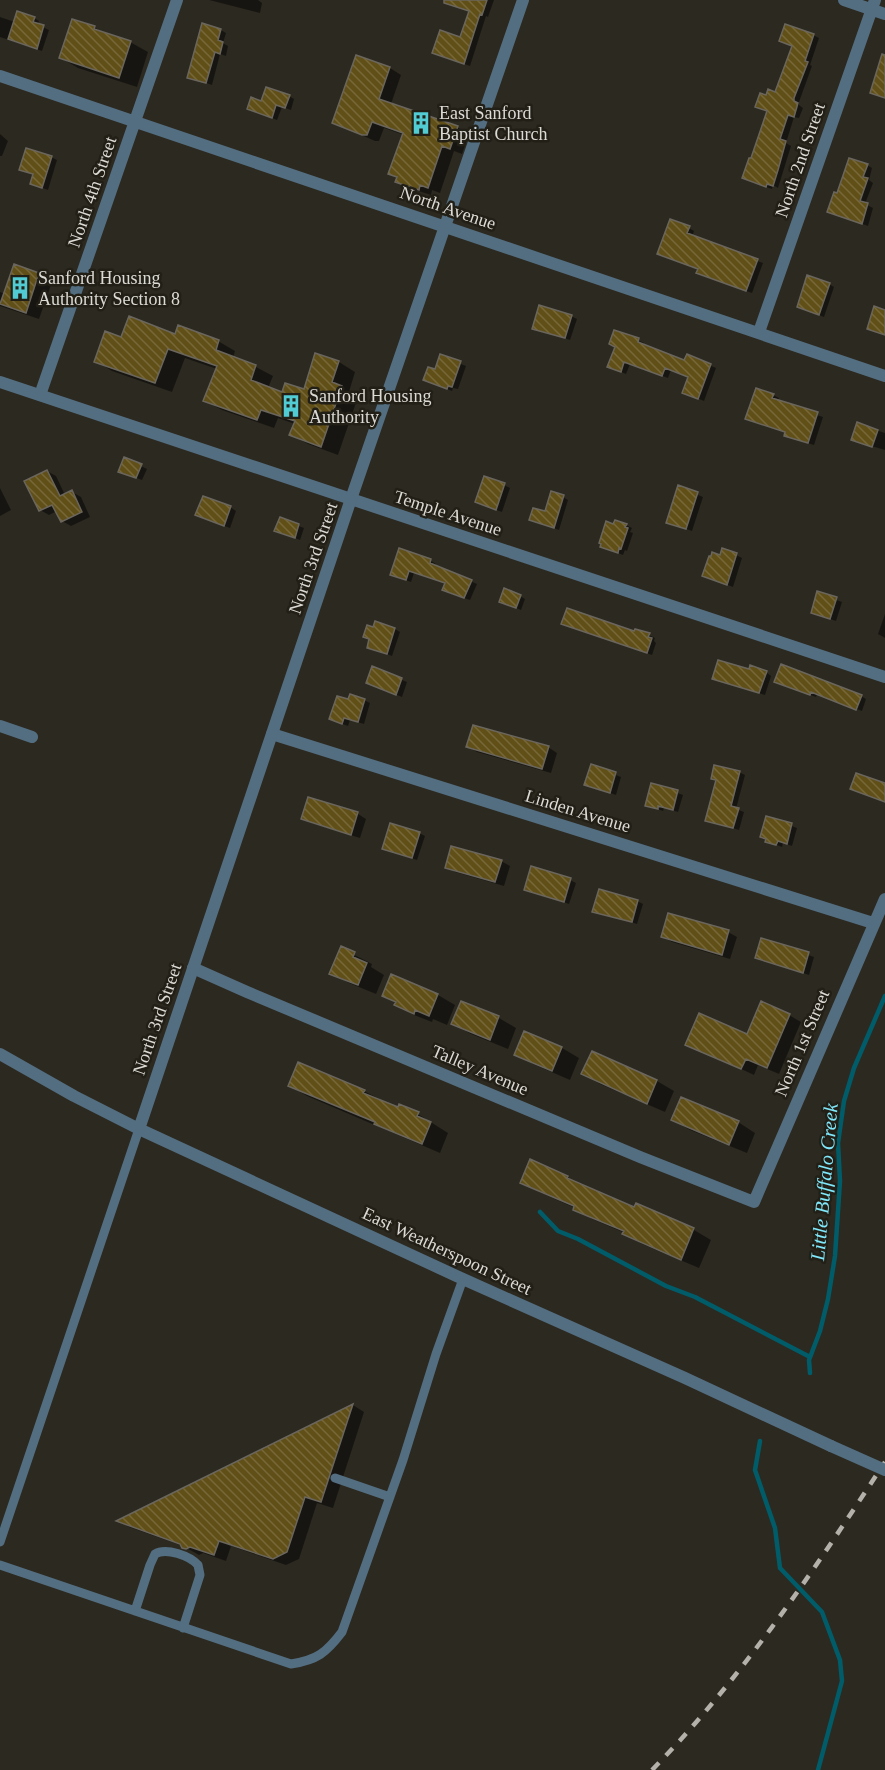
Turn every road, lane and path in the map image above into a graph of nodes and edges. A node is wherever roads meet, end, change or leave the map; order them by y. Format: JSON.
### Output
{"nodes":[{"id":1,"x":177,"y":0,"type":"edge"},
{"id":2,"x":523,"y":0,"type":"edge"},
{"id":3,"x":844,"y":0,"type":"edge"},
{"id":4,"x":874,"y":5,"type":"edge"},
{"id":5,"x":885,"y":14,"type":"edge"},
{"id":6,"x":0,"y":76,"type":"edge"},
{"id":7,"x":136,"y":122,"type":"junction"},
{"id":8,"x":445,"y":226,"type":"junction"},
{"id":9,"x":759,"y":332,"type":"junction"},
{"id":10,"x":885,"y":376,"type":"edge"},
{"id":11,"x":0,"y":382,"type":"edge"},
{"id":12,"x":40,"y":395,"type":"junction"},
{"id":13,"x":351,"y":499,"type":"junction"},
{"id":14,"x":885,"y":677,"type":"edge"},
{"id":15,"x":0,"y":726,"type":"edge"},
{"id":16,"x":272,"y":734,"type":"junction"},
{"id":17,"x":32,"y":736,"type":"dead end"},
{"id":18,"x":885,"y":898,"type":"edge"},
{"id":19,"x":873,"y":923,"type":"junction"},
{"id":20,"x":194,"y":968,"type":"junction"},
{"id":21,"x":0,"y":1054,"type":"edge"},
{"id":22,"x":138,"y":1129,"type":"junction"},
{"id":23,"x":754,"y":1202,"type":"joint"},
{"id":24,"x":463,"y":1279,"type":"junction"},
{"id":25,"x":885,"y":1470,"type":"edge"},
{"id":26,"x":335,"y":1478,"type":"dead end"},
{"id":27,"x":390,"y":1497,"type":"junction"},
{"id":28,"x":0,"y":1542,"type":"edge"},
{"id":29,"x":0,"y":1565,"type":"edge"},
{"id":30,"x":135,"y":1611,"type":"junction"},
{"id":31,"x":183,"y":1628,"type":"junction"}],
"edges":[{"from":1,"to":7,"type":"street","name":"North 4th Street"},
{"from":2,"to":8,"type":"street","name":"North 3rd Street"},
{"from":3,"to":4,"type":"street"},
{"from":4,"to":5,"type":"street"},
{"from":4,"to":9,"type":"street","name":"North 2nd Street"},
{"from":6,"to":7,"type":"street","name":"North Avenue"},
{"from":7,"to":8,"type":"street","name":"North Avenue"},
{"from":7,"to":12,"type":"street","name":"North 4th Street"},
{"from":8,"to":9,"type":"street","name":"North Avenue"},
{"from":8,"to":13,"type":"street","name":"North 3rd Street"},
{"from":9,"to":10,"type":"street","name":"North Avenue"},
{"from":11,"to":12,"type":"street","name":"Temple Avenue"},
{"from":12,"to":13,"type":"street","name":"Temple Avenue"},
{"from":13,"to":14,"type":"street","name":"Temple Avenue"},
{"from":13,"to":16,"type":"street","name":"North 3rd Street"},
{"from":15,"to":17,"type":"street"},
{"from":16,"to":19,"type":"street","name":"Linden Avenue"},
{"from":16,"to":20,"type":"street","name":"North 3rd Street"},
{"from":18,"to":19,"type":"street","name":"North 1st Street"},
{"from":19,"to":23,"type":"street","name":"North 1st Street"},
{"from":20,"to":22,"type":"street","name":"North 3rd Street"},
{"from":20,"to":23,"type":"street","name":"Talley Avenue"},
{"from":21,"to":22,"type":"street","name":"East Weatherspoon Street"},
{"from":22,"to":24,"type":"street","name":"East Weatherspoon Street"},
{"from":22,"to":28,"type":"lane"},
{"from":24,"to":25,"type":"street","name":"East Weatherspoon Street","bridge":true},
{"from":24,"to":27,"type":"lane"},
{"from":26,"to":27,"type":"lane"},
{"from":27,"to":31,"type":"lane"},
{"from":29,"to":30,"type":"lane"},
{"from":30,"to":31,"type":"lane"},
{"from":30,"to":31,"type":"lane"}]}
